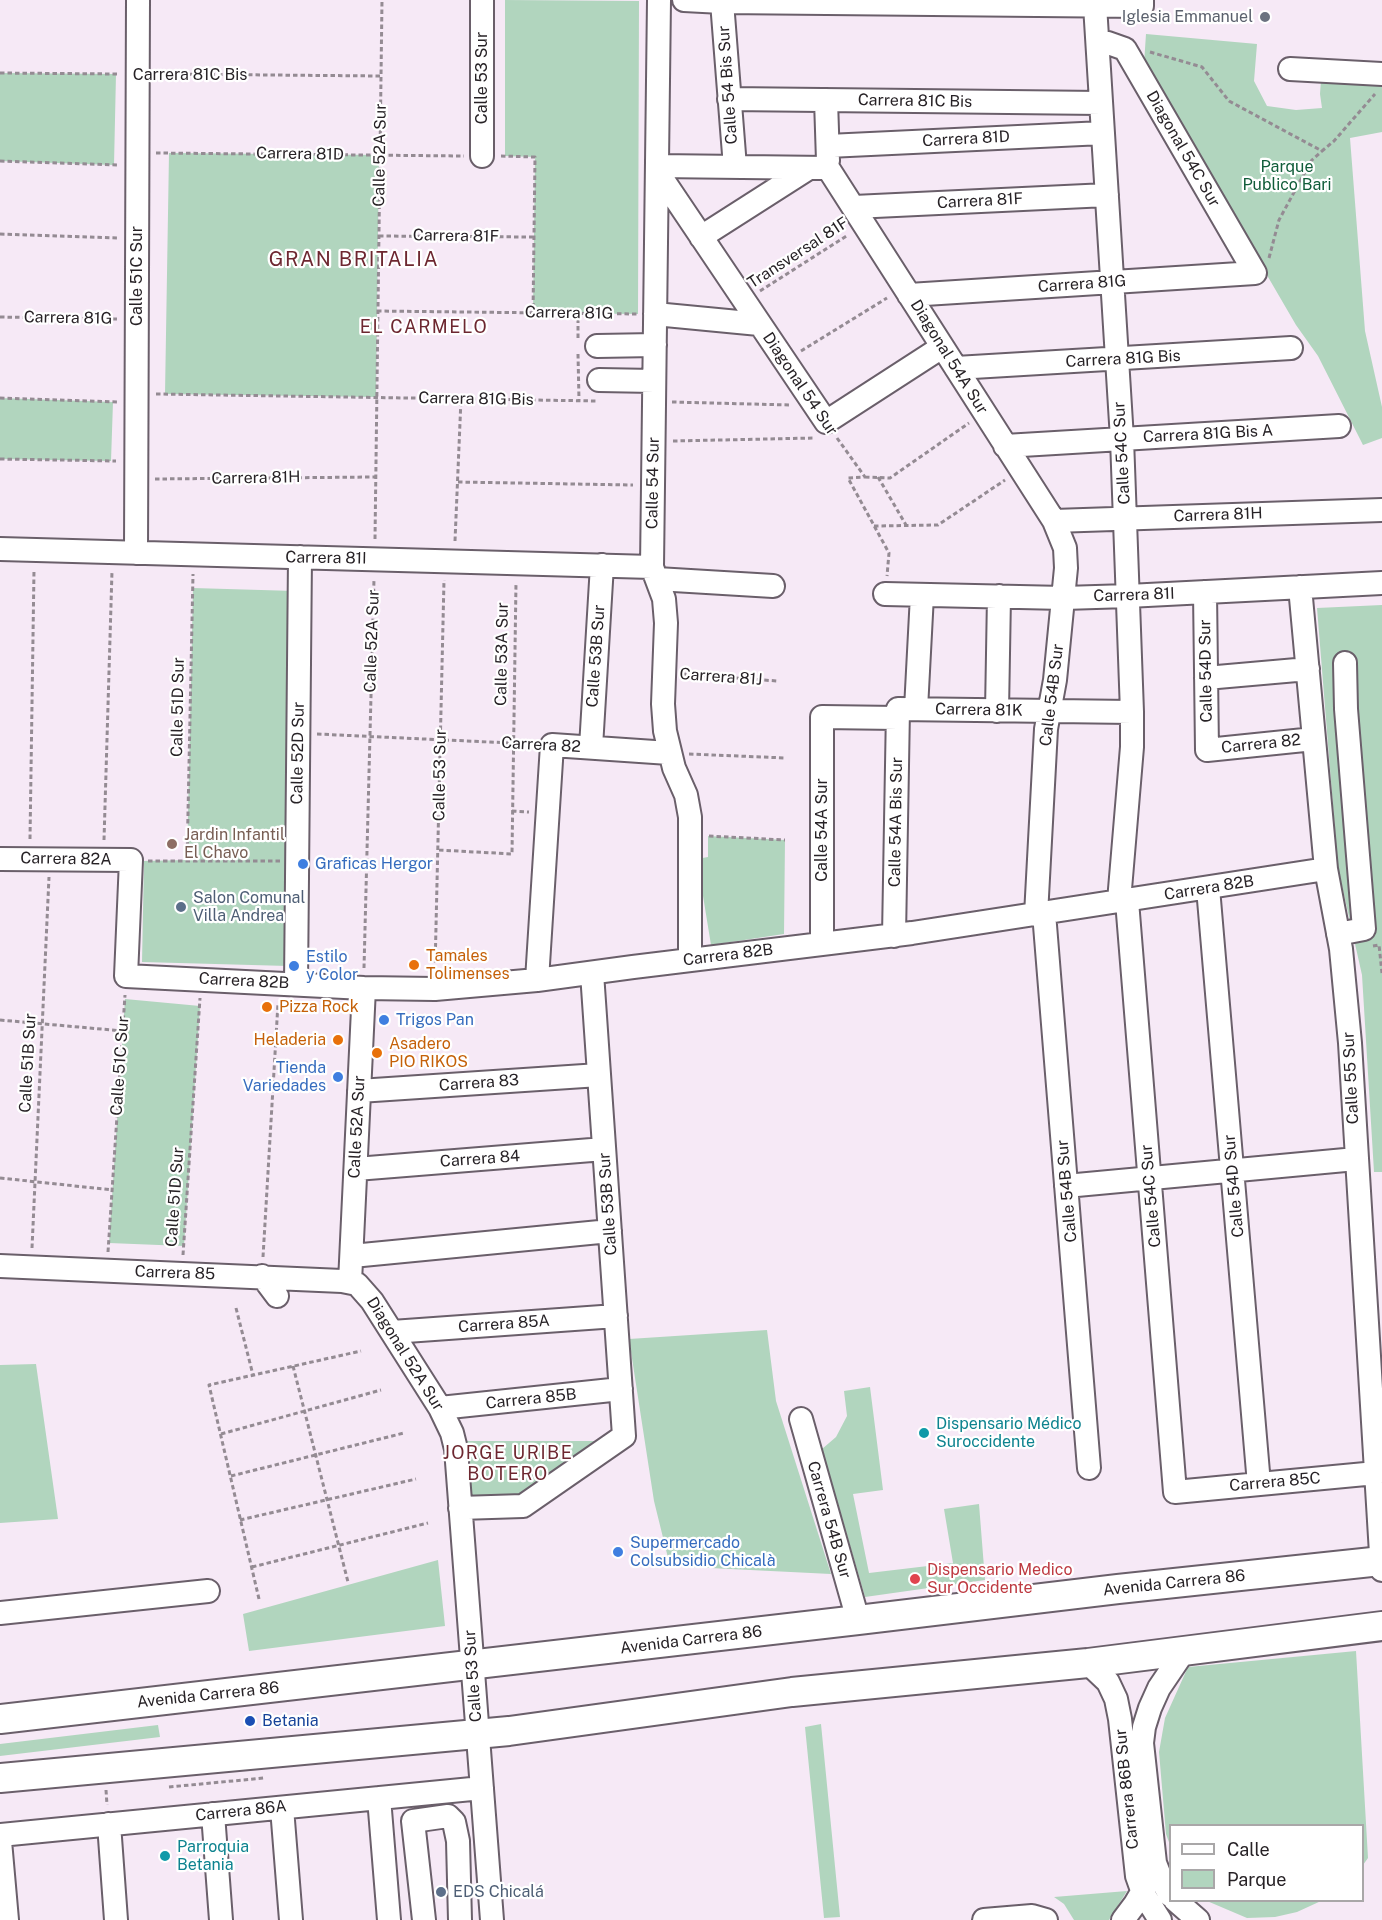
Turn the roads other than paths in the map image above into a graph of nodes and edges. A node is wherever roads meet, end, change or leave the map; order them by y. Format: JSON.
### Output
{"nodes":[{"id":1,"x":138,"y":0,"type":"edge"},
{"id":2,"x":482,"y":0,"type":"edge"},
{"id":3,"x":659,"y":0,"type":"edge"},
{"id":4,"x":684,"y":0,"type":"edge"},
{"id":5,"x":716,"y":1,"type":"edge"},
{"id":6,"x":829,"y":2,"type":"edge"},
{"id":7,"x":929,"y":2,"type":"edge"},
{"id":8,"x":1037,"y":2,"type":"edge"},
{"id":9,"x":1142,"y":3,"type":"edge"},
{"id":10,"x":1095,"y":5,"type":"junction"},
{"id":11,"x":1098,"y":41,"type":"junction"},
{"id":12,"x":1290,"y":69,"type":"dead end"},
{"id":13,"x":1381,"y":82,"type":"edge"},
{"id":14,"x":729,"y":99,"type":"junction"},
{"id":15,"x":826,"y":100,"type":"junction"},
{"id":16,"x":1101,"y":103,"type":"junction"},
{"id":17,"x":1103,"y":133,"type":"junction"},
{"id":18,"x":828,"y":146,"type":"junction"},
{"id":19,"x":482,"y":156,"type":"road end"},
{"id":20,"x":735,"y":167,"type":"junction"},
{"id":21,"x":819,"y":168,"type":"junction"},
{"id":22,"x":657,"y":169,"type":"junction"},
{"id":23,"x":1107,"y":195,"type":"junction"},
{"id":24,"x":859,"y":216,"type":"junction"},
{"id":25,"x":701,"y":237,"type":"junction"},
{"id":26,"x":1255,"y":273,"type":"joint"},
{"id":27,"x":1112,"y":282,"type":"junction"},
{"id":28,"x":907,"y":291,"type":"junction"},
{"id":29,"x":655,"y":314,"type":"junction"},
{"id":30,"x":759,"y":324,"type":"junction"},
{"id":31,"x":654,"y":345,"type":"junction"},
{"id":32,"x":942,"y":347,"type":"junction"},
{"id":33,"x":585,"y":348,"type":"road end"},
{"id":34,"x":1291,"y":348,"type":"dead end"},
{"id":35,"x":1117,"y":359,"type":"junction"},
{"id":36,"x":956,"y":368,"type":"junction"},
{"id":37,"x":599,"y":390,"type":"road end"},
{"id":38,"x":654,"y":391,"type":"junction"},
{"id":39,"x":1339,"y":426,"type":"dead end"},
{"id":40,"x":1122,"y":440,"type":"junction"},
{"id":41,"x":1005,"y":446,"type":"junction"},
{"id":42,"x":1382,"y":510,"type":"edge"},
{"id":43,"x":1125,"y":519,"type":"junction"},
{"id":44,"x":1054,"y":521,"type":"junction"},
{"id":45,"x":1065,"y":548,"type":"joint"},
{"id":46,"x":0,"y":549,"type":"edge"},
{"id":47,"x":136,"y":553,"type":"junction"},
{"id":48,"x":300,"y":557,"type":"junction"},
{"id":49,"x":602,"y":565,"type":"junction"},
{"id":50,"x":655,"y":573,"type":"junction"},
{"id":51,"x":1382,"y":583,"type":"edge"},
{"id":52,"x":773,"y":586,"type":"dead end"},
{"id":53,"x":1300,"y":587,"type":"junction"},
{"id":54,"x":1205,"y":592,"type":"junction"},
{"id":55,"x":885,"y":594,"type":"road end"},
{"id":56,"x":922,"y":595,"type":"junction"},
{"id":57,"x":999,"y":596,"type":"junction"},
{"id":58,"x":1128,"y":596,"type":"junction"},
{"id":59,"x":1064,"y":598,"type":"junction"},
{"id":60,"x":1345,"y":663,"type":"dead end"},
{"id":61,"x":1308,"y":669,"type":"junction"},
{"id":62,"x":1206,"y":678,"type":"junction"},
{"id":63,"x":997,"y":711,"type":"junction"},
{"id":64,"x":1049,"y":711,"type":"junction"},
{"id":65,"x":904,"y":712,"type":"junction"},
{"id":66,"x":1132,"y":712,"type":"junction"},
{"id":67,"x":822,"y":717,"type":"joint"},
{"id":68,"x":1314,"y":739,"type":"junction"},
{"id":69,"x":591,"y":747,"type":"junction"},
{"id":70,"x":1207,"y":750,"type":"joint"},
{"id":71,"x":669,"y":753,"type":"junction"},
{"id":72,"x":0,"y":859,"type":"edge"},
{"id":73,"x":1326,"y":869,"type":"junction"},
{"id":74,"x":1208,"y":888,"type":"junction"},
{"id":75,"x":1123,"y":901,"type":"junction"},
{"id":76,"x":1040,"y":914,"type":"junction"},
{"id":77,"x":894,"y":936,"type":"junction"},
{"id":78,"x":1340,"y":942,"type":"junction"},
{"id":79,"x":822,"y":944,"type":"junction"},
{"id":80,"x":690,"y":960,"type":"junction"},
{"id":81,"x":592,"y":973,"type":"junction"},
{"id":82,"x":126,"y":976,"type":"joint"},
{"id":83,"x":537,"y":980,"type":"junction"},
{"id":84,"x":288,"y":983,"type":"junction"},
{"id":85,"x":364,"y":988,"type":"junction"},
{"id":86,"x":599,"y":1075,"type":"junction"},
{"id":87,"x":359,"y":1091,"type":"junction"},
{"id":88,"x":604,"y":1149,"type":"junction"},
{"id":89,"x":1356,"y":1159,"type":"junction"},
{"id":90,"x":356,"y":1169,"type":"junction"},
{"id":91,"x":1232,"y":1171,"type":"junction"},
{"id":92,"x":1149,"y":1178,"type":"junction"},
{"id":93,"x":1066,"y":1186,"type":"junction"},
{"id":94,"x":610,"y":1231,"type":"junction"},
{"id":95,"x":352,"y":1256,"type":"junction"},
{"id":96,"x":0,"y":1266,"type":"edge"},
{"id":97,"x":262,"y":1276,"type":"junction"},
{"id":98,"x":350,"y":1282,"type":"junction"},
{"id":99,"x":277,"y":1296,"type":"dead end"},
{"id":100,"x":1373,"y":1297,"type":"edge"},
{"id":101,"x":616,"y":1316,"type":"junction"},
{"id":102,"x":392,"y":1332,"type":"junction"},
{"id":103,"x":621,"y":1389,"type":"junction"},
{"id":104,"x":1377,"y":1402,"type":"edge"},
{"id":105,"x":440,"y":1408,"type":"junction"},
{"id":106,"x":801,"y":1419,"type":"dead end"},
{"id":107,"x":452,"y":1433,"type":"joint"},
{"id":108,"x":1089,"y":1468,"type":"dead end"},
{"id":109,"x":1376,"y":1473,"type":"junction"},
{"id":110,"x":1259,"y":1484,"type":"junction"},
{"id":111,"x":1175,"y":1492,"type":"joint"},
{"id":112,"x":460,"y":1508,"type":"junction"},
{"id":113,"x":1382,"y":1561,"type":"edge"},
{"id":114,"x":1382,"y":1570,"type":"edge"},
{"id":115,"x":208,"y":1591,"type":"dead end"},
{"id":116,"x":0,"y":1613,"type":"edge"},
{"id":117,"x":858,"y":1620,"type":"junction"},
{"id":118,"x":1382,"y":1626,"type":"edge"},
{"id":119,"x":1184,"y":1651,"type":"junction"},
{"id":120,"x":1088,"y":1663,"type":"junction"},
{"id":121,"x":472,"y":1665,"type":"junction"},
{"id":122,"x":0,"y":1719,"type":"edge"},
{"id":123,"x":477,"y":1733,"type":"junction"},
{"id":124,"x":0,"y":1778,"type":"edge"},
{"id":125,"x":482,"y":1788,"type":"junction"},
{"id":126,"x":379,"y":1798,"type":"junction"},
{"id":127,"x":282,"y":1808,"type":"junction"},
{"id":128,"x":213,"y":1814,"type":"junction"},
{"id":129,"x":413,"y":1821,"type":"junction"},
{"id":130,"x":109,"y":1824,"type":"junction"},
{"id":131,"x":381,"y":1825,"type":"junction"},
{"id":132,"x":0,"y":1835,"type":"edge"},
{"id":133,"x":486,"y":1837,"type":"junction"},
{"id":134,"x":0,"y":1841,"type":"edge"},
{"id":135,"x":458,"y":1841,"type":"junction"},
{"id":136,"x":1155,"y":1863,"type":"junction"},
{"id":137,"x":490,"y":1892,"type":"junction"},
{"id":138,"x":1143,"y":1893,"type":"junction"},
{"id":139,"x":1169,"y":1893,"type":"edge"},
{"id":140,"x":459,"y":1895,"type":"junction"},
{"id":141,"x":1177,"y":1902,"type":"edge"},
{"id":142,"x":389,"y":1913,"type":"edge"},
{"id":143,"x":423,"y":1913,"type":"edge"},
{"id":144,"x":7,"y":1920,"type":"edge"},
{"id":145,"x":116,"y":1920,"type":"edge"},
{"id":146,"x":221,"y":1920,"type":"edge"},
{"id":147,"x":291,"y":1920,"type":"edge"},
{"id":148,"x":460,"y":1920,"type":"edge"},
{"id":149,"x":492,"y":1920,"type":"edge"},
{"id":150,"x":984,"y":1920,"type":"edge"},
{"id":151,"x":1046,"y":1920,"type":"edge"},
{"id":152,"x":1123,"y":1920,"type":"edge"},
{"id":153,"x":1160,"y":1920,"type":"edge"},
{"id":154,"x":1198,"y":1920,"type":"edge"}],
"edges":[{"from":1,"to":47,"type":"street","name":"Calle 51C Sur"},
{"from":2,"to":19,"type":"street","name":"Calle 53 Sur"},
{"from":3,"to":22,"type":"street","name":"Calle 54 Sur"},
{"from":4,"to":5,"type":"street"},
{"from":5,"to":6,"type":"street"},
{"from":5,"to":14,"type":"street","name":"Calle 54 Bis Sur"},
{"from":6,"to":7,"type":"street"},
{"from":7,"to":8,"type":"street"},
{"from":8,"to":10,"type":"street"},
{"from":9,"to":10,"type":"street"},
{"from":10,"to":11,"type":"street","name":"Calle 54C Sur"},
{"from":11,"to":16,"type":"street","name":"Calle 54C Sur"},
{"from":11,"to":26,"type":"street","name":"Diagonal 54C Sur"},
{"from":12,"to":13,"type":"street"},
{"from":14,"to":15,"type":"street","name":"Carrera 81C Bis"},
{"from":14,"to":20,"type":"street","name":"Calle 54 Bis Sur"},
{"from":15,"to":16,"type":"street","name":"Carrera 81C Bis"},
{"from":15,"to":18,"type":"street"},
{"from":16,"to":17,"type":"street","name":"Calle 54C Sur"},
{"from":17,"to":18,"type":"street","name":"Carrera 81D"},
{"from":17,"to":23,"type":"street","name":"Calle 54C Sur"},
{"from":18,"to":21,"type":"street"},
{"from":20,"to":21,"type":"street"},
{"from":20,"to":22,"type":"street"},
{"from":21,"to":24,"type":"street","name":"Diagonal 54A Sur"},
{"from":21,"to":25,"type":"street"},
{"from":22,"to":25,"type":"street","name":"Diagonal 54 Sur"},
{"from":22,"to":29,"type":"street","name":"Calle 54 Sur"},
{"from":23,"to":24,"type":"street","name":"Carrera 81F"},
{"from":23,"to":27,"type":"street","name":"Calle 54C Sur"},
{"from":24,"to":28,"type":"street","name":"Diagonal 54A Sur"},
{"from":25,"to":30,"type":"street","name":"Diagonal 54 Sur"},
{"from":26,"to":27,"type":"street","name":"Carrera 81G"},
{"from":27,"to":28,"type":"street","name":"Carrera 81G"},
{"from":27,"to":35,"type":"street","name":"Calle 54C Sur"},
{"from":28,"to":32,"type":"street","name":"Diagonal 54A Sur"},
{"from":29,"to":30,"type":"street"},
{"from":29,"to":31,"type":"street","name":"Calle 54 Sur"},
{"from":30,"to":32,"type":"street","name":"Diagonal 54 Sur"},
{"from":31,"to":33,"type":"street"},
{"from":31,"to":38,"type":"street","name":"Calle 54 Sur"},
{"from":32,"to":36,"type":"street","name":"Diagonal 54A Sur"},
{"from":34,"to":35,"type":"street","name":"Carrera 81G Bis"},
{"from":35,"to":36,"type":"street","name":"Carrera 81G Bis"},
{"from":35,"to":40,"type":"street","name":"Calle 54C Sur"},
{"from":36,"to":41,"type":"street","name":"Diagonal 54A Sur"},
{"from":37,"to":38,"type":"street"},
{"from":38,"to":50,"type":"street","name":"Calle 54 Sur"},
{"from":39,"to":40,"type":"street","name":"Carrera 81G Bis A"},
{"from":40,"to":41,"type":"street","name":"Carrera 81G Bis A"},
{"from":40,"to":43,"type":"street","name":"Calle 54C Sur"},
{"from":41,"to":44,"type":"street","name":"Diagonal 54A Sur"},
{"from":42,"to":43,"type":"street","name":"Carrera 81H"},
{"from":43,"to":44,"type":"street","name":"Carrera 81H"},
{"from":43,"to":58,"type":"street","name":"Calle 54C Sur"},
{"from":44,"to":45,"type":"street","name":"Diagonal 54A Sur"},
{"from":45,"to":59,"type":"street","name":"Calle 54B Sur"},
{"from":46,"to":47,"type":"street","name":"Carrera 81I"},
{"from":47,"to":48,"type":"street","name":"Carrera 81I"},
{"from":48,"to":49,"type":"street","name":"Carrera 81I"},
{"from":48,"to":84,"type":"street","name":"Calle 52D Sur"},
{"from":49,"to":50,"type":"street","name":"Carrera 81I"},
{"from":49,"to":69,"type":"street","name":"Calle 53B Sur"},
{"from":50,"to":52,"type":"street","name":"Carrera 81I"},
{"from":50,"to":71,"type":"street","name":"Calle 54 Sur"},
{"from":51,"to":53,"type":"street","name":"Carrera 81I"},
{"from":53,"to":54,"type":"street","name":"Carrera 81I"},
{"from":53,"to":61,"type":"street","name":"Calle 55 Sur"},
{"from":54,"to":58,"type":"street","name":"Carrera 81I"},
{"from":54,"to":62,"type":"street","name":"Calle 54D Sur"},
{"from":55,"to":56,"type":"street","name":"Carrera 81I"},
{"from":56,"to":57,"type":"street","name":"Carrera 81I"},
{"from":56,"to":65,"type":"street","name":"Calle 54A Bis Sur"},
{"from":57,"to":59,"type":"street","name":"Carrera 81I"},
{"from":57,"to":63,"type":"street"},
{"from":58,"to":59,"type":"street","name":"Carrera 81I"},
{"from":58,"to":66,"type":"street","name":"Calle 54C Sur"},
{"from":59,"to":64,"type":"street","name":"Calle 54B Sur"},
{"from":60,"to":78,"type":"street"},
{"from":61,"to":62,"type":"street"},
{"from":61,"to":68,"type":"street","name":"Calle 55 Sur"},
{"from":62,"to":70,"type":"street","name":"Calle 54D Sur"},
{"from":63,"to":64,"type":"street","name":"Carrera 81K"},
{"from":63,"to":65,"type":"street","name":"Carrera 81K"},
{"from":64,"to":66,"type":"street","name":"Carrera 81K"},
{"from":64,"to":76,"type":"street","name":"Calle 54B Sur"},
{"from":65,"to":67,"type":"street","name":"Carrera 81K"},
{"from":65,"to":77,"type":"street","name":"Calle 54A Bis Sur"},
{"from":66,"to":75,"type":"street","name":"Calle 54C Sur"},
{"from":67,"to":79,"type":"street","name":"Calle 54A Sur"},
{"from":68,"to":70,"type":"street","name":"Carrera 82"},
{"from":68,"to":73,"type":"street","name":"Calle 55 Sur"},
{"from":69,"to":71,"type":"street","name":"Carrera 82"},
{"from":69,"to":83,"type":"street","name":"Carrera 82"},
{"from":71,"to":80,"type":"street","name":"Calle 54 Sur"},
{"from":72,"to":82,"type":"street","name":"Carrera 82A"},
{"from":73,"to":74,"type":"street","name":"Carrera 82B"},
{"from":73,"to":78,"type":"street","name":"Calle 55 Sur"},
{"from":74,"to":75,"type":"street","name":"Carrera 82B"},
{"from":74,"to":91,"type":"street","name":"Calle 54D Sur"},
{"from":75,"to":76,"type":"street","name":"Carrera 82B"},
{"from":75,"to":92,"type":"street","name":"Calle 54C Sur"},
{"from":76,"to":77,"type":"street","name":"Carrera 82B"},
{"from":76,"to":93,"type":"street","name":"Calle 54B Sur"},
{"from":77,"to":79,"type":"street","name":"Carrera 82B"},
{"from":78,"to":89,"type":"street","name":"Calle 55 Sur"},
{"from":79,"to":80,"type":"street","name":"Carrera 82B"},
{"from":80,"to":81,"type":"street","name":"Carrera 82B"},
{"from":81,"to":83,"type":"street","name":"Carrera 82B"},
{"from":81,"to":86,"type":"street","name":"Calle 53B Sur"},
{"from":82,"to":84,"type":"street","name":"Carrera 82B"},
{"from":83,"to":85,"type":"street","name":"Carrera 82B"},
{"from":84,"to":85,"type":"street","name":"Carrera 82B"},
{"from":85,"to":87,"type":"street","name":"Calle 52A Sur"},
{"from":86,"to":87,"type":"street","name":"Carrera 83"},
{"from":86,"to":88,"type":"street","name":"Calle 53B Sur"},
{"from":87,"to":90,"type":"street","name":"Calle 52A Sur"},
{"from":88,"to":90,"type":"street","name":"Carrera 84"},
{"from":88,"to":94,"type":"street","name":"Calle 53B Sur"},
{"from":89,"to":91,"type":"street"},
{"from":89,"to":100,"type":"street","name":"Calle 55 Sur"},
{"from":90,"to":95,"type":"street","name":"Calle 52A Sur"},
{"from":91,"to":92,"type":"street"},
{"from":91,"to":110,"type":"street","name":"Calle 54D Sur"},
{"from":92,"to":93,"type":"street"},
{"from":92,"to":111,"type":"street","name":"Calle 54C Sur"},
{"from":93,"to":108,"type":"street","name":"Calle 54B Sur"},
{"from":94,"to":95,"type":"street"},
{"from":94,"to":101,"type":"street","name":"Calle 53B Sur"},
{"from":95,"to":98,"type":"street","name":"Calle 52A Sur"},
{"from":96,"to":97,"type":"street","name":"Carrera 85"},
{"from":97,"to":98,"type":"street","name":"Carrera 85"},
{"from":97,"to":99,"type":"street"},
{"from":98,"to":102,"type":"street","name":"Diagonal 52A Sur"},
{"from":100,"to":104,"type":"street","name":"Calle 55 Sur"},
{"from":101,"to":102,"type":"street","name":"Carrera 85A"},
{"from":101,"to":103,"type":"street","name":"Calle 53B Sur"},
{"from":102,"to":105,"type":"street","name":"Diagonal 52A Sur"},
{"from":103,"to":105,"type":"street","name":"Carrera 85B"},
{"from":103,"to":112,"type":"street","name":"Calle 53B Sur"},
{"from":104,"to":109,"type":"street","name":"Calle 55 Sur"},
{"from":105,"to":107,"type":"street","name":"Diagonal 52A Sur"},
{"from":106,"to":117,"type":"street","name":"Carrera 54B Sur"},
{"from":107,"to":112,"type":"street","name":"Calle 53 Sur"},
{"from":109,"to":110,"type":"street","name":"Carrera 85C"},
{"from":109,"to":113,"type":"street","name":"Calle 55 Sur"},
{"from":110,"to":111,"type":"street","name":"Carrera 85C"},
{"from":112,"to":121,"type":"street","name":"Calle 53 Sur"},
{"from":113,"to":114,"type":"street","name":"Calle 55 Sur"},
{"from":113,"to":117,"type":"main road","name":"Avenida Carrera 86"},
{"from":115,"to":116,"type":"street"},
{"from":117,"to":121,"type":"main road","name":"Avenida Carrera 86"},
{"from":118,"to":119,"type":"main road"},
{"from":119,"to":120,"type":"main road"},
{"from":119,"to":136,"type":"street","name":"Carrera 86B Sur"},
{"from":120,"to":123,"type":"main road"},
{"from":120,"to":138,"type":"street","name":"Carrera 86B Sur"},
{"from":121,"to":122,"type":"main road","name":"Avenida Carrera 86"},
{"from":121,"to":123,"type":"street","name":"Calle 53 Sur"},
{"from":123,"to":124,"type":"main road"},
{"from":123,"to":125,"type":"street","name":"Calle 53 Sur"},
{"from":125,"to":126,"type":"street","name":"Carrera 86A"},
{"from":125,"to":133,"type":"street","name":"Calle 53 Sur"},
{"from":126,"to":127,"type":"street","name":"Carrera 86A"},
{"from":126,"to":131,"type":"street"},
{"from":127,"to":128,"type":"street","name":"Carrera 86A"},
{"from":127,"to":147,"type":"street"},
{"from":128,"to":130,"type":"street","name":"Carrera 86A"},
{"from":128,"to":146,"type":"street"},
{"from":129,"to":131,"type":"street"},
{"from":129,"to":135,"type":"street"},
{"from":129,"to":143,"type":"street"},
{"from":130,"to":132,"type":"street","name":"Carrera 86A"},
{"from":130,"to":145,"type":"street"},
{"from":131,"to":142,"type":"street"},
{"from":133,"to":135,"type":"street"},
{"from":133,"to":137,"type":"street","name":"Calle 53 Sur"},
{"from":134,"to":144,"type":"street"},
{"from":135,"to":140,"type":"street"},
{"from":136,"to":138,"type":"street"},
{"from":136,"to":139,"type":"street","name":"Carrera 86B Sur"},
{"from":137,"to":140,"type":"street"},
{"from":137,"to":149,"type":"street","name":"Calle 53 Sur"},
{"from":138,"to":152,"type":"street"},
{"from":138,"to":153,"type":"street","name":"Carrera 86B Sur"},
{"from":140,"to":148,"type":"street"},
{"from":141,"to":154,"type":"street"},
{"from":142,"to":143,"type":"street"},
{"from":150,"to":151,"type":"street"}]}
